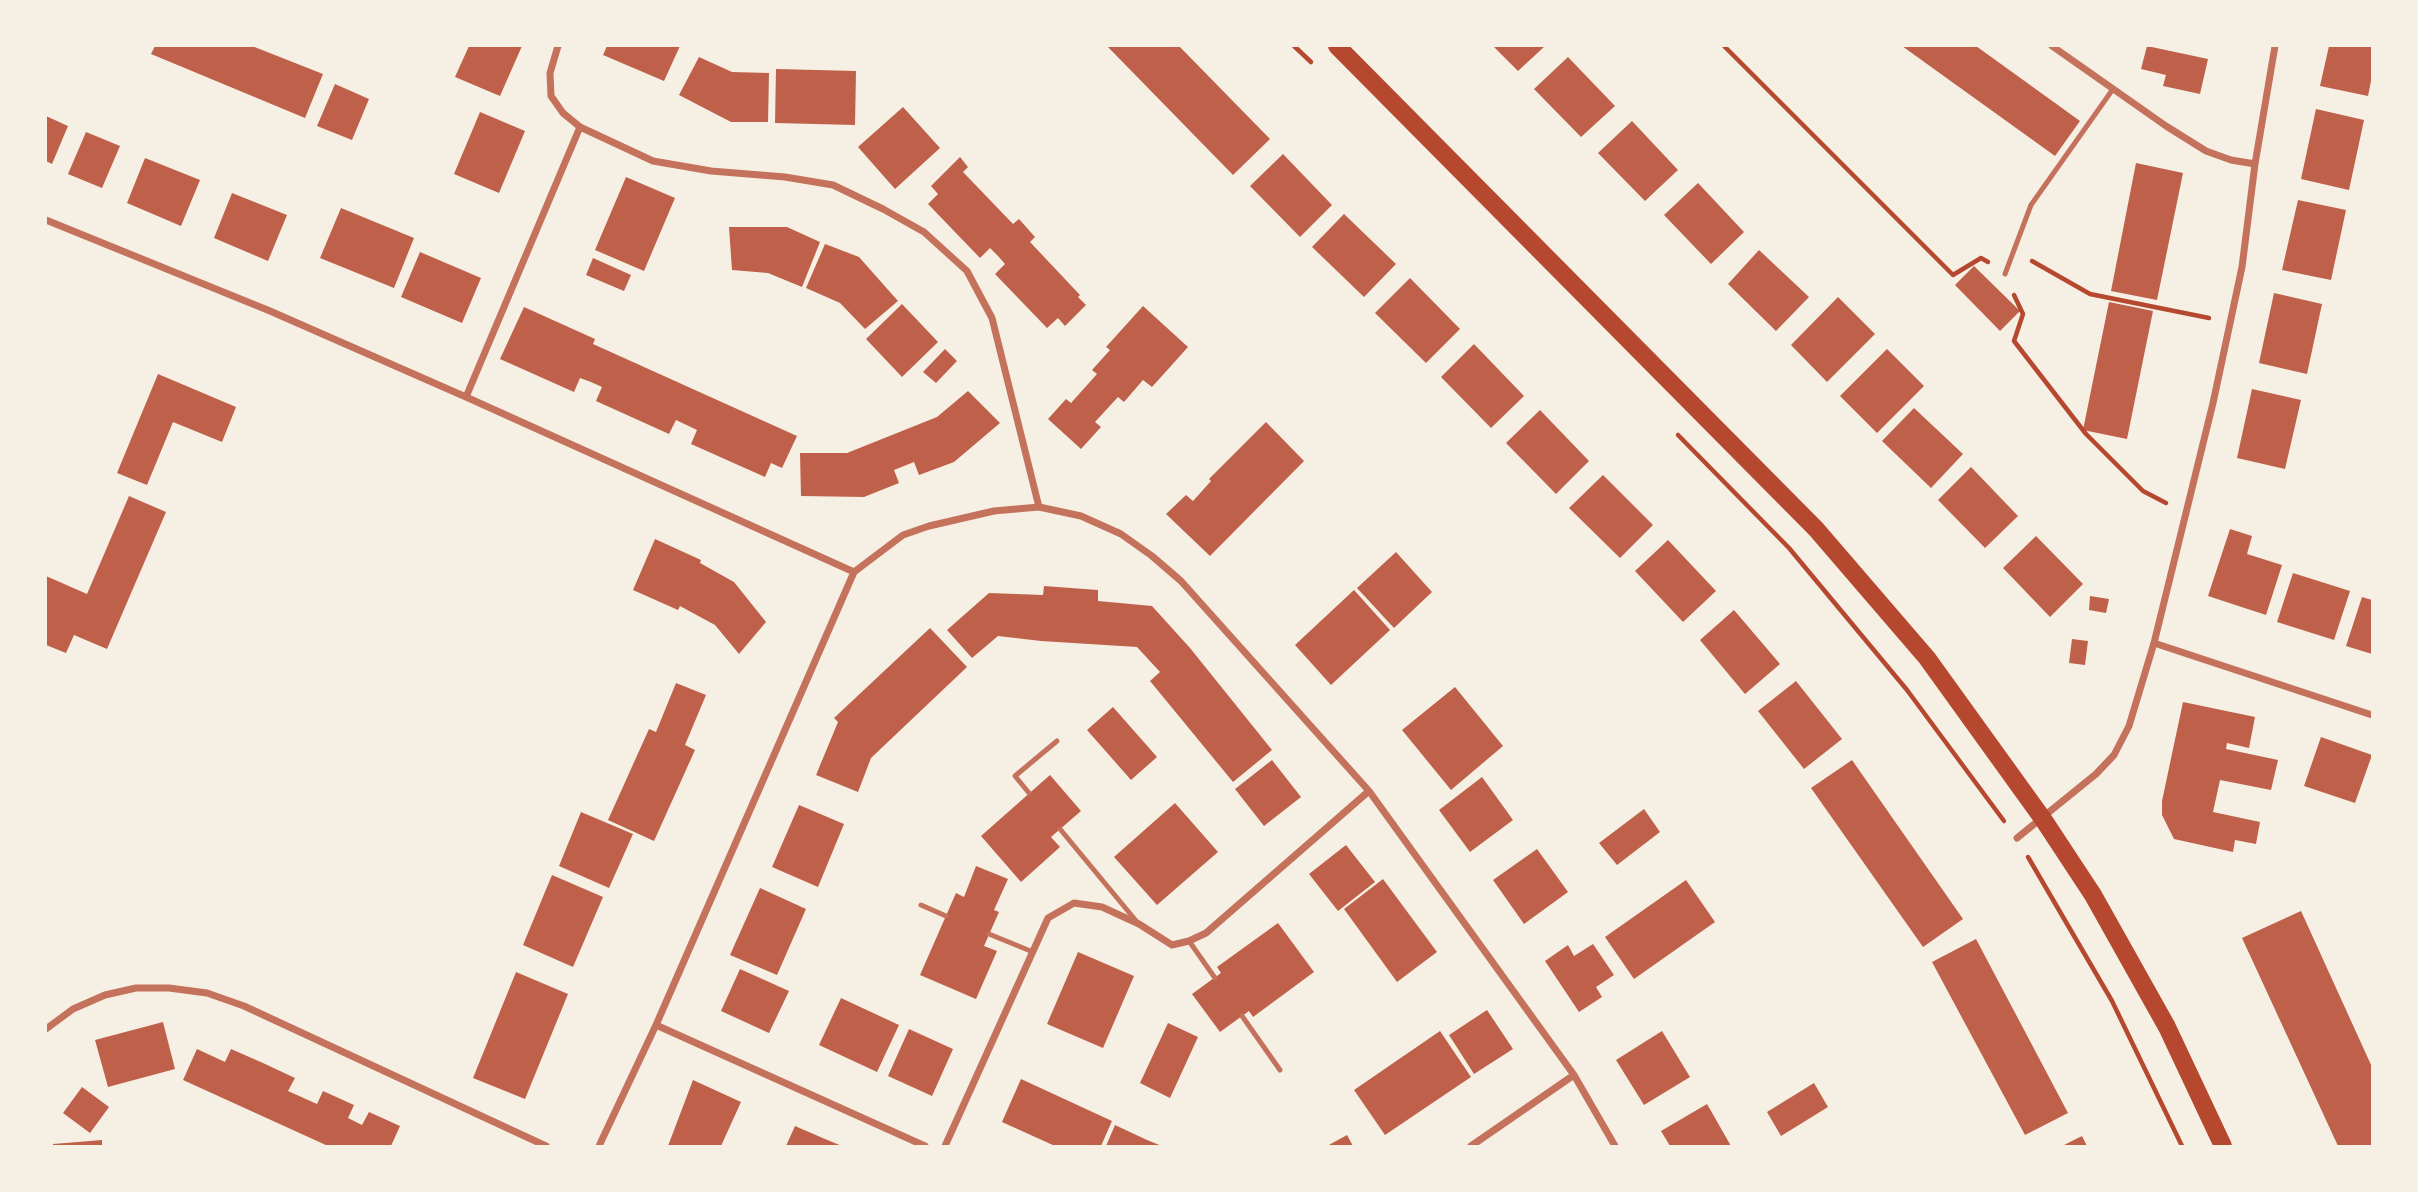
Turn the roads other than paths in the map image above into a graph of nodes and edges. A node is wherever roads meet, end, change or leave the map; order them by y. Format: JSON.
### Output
{"nodes":[{"id":1,"x":558,"y":46,"type":"edge"},
{"id":2,"x":1337,"y":46,"type":"edge"},
{"id":3,"x":2052,"y":46,"type":"edge"},
{"id":4,"x":2275,"y":46,"type":"edge"},
{"id":5,"x":2113,"y":89,"type":"junction"},
{"id":6,"x":580,"y":127,"type":"junction"},
{"id":7,"x":2255,"y":164,"type":"junction"},
{"id":8,"x":46,"y":220,"type":"edge"},
{"id":9,"x":2005,"y":274,"type":"road end"},
{"id":10,"x":466,"y":397,"type":"junction"},
{"id":11,"x":1039,"y":507,"type":"junction"},
{"id":12,"x":854,"y":572,"type":"junction"},
{"id":13,"x":2154,"y":643,"type":"junction"},
{"id":14,"x":2372,"y":715,"type":"edge"},
{"id":15,"x":1057,"y":741,"type":"dead end"},
{"id":16,"x":1369,"y":791,"type":"junction"},
{"id":17,"x":1030,"y":793,"type":"dead end"},
{"id":18,"x":2043,"y":818,"type":"junction"},
{"id":19,"x":1060,"y":829,"type":"dead end"},
{"id":20,"x":2017,"y":838,"type":"road end"},
{"id":21,"x":921,"y":905,"type":"dead end"},
{"id":22,"x":946,"y":916,"type":"dead end"},
{"id":23,"x":1139,"y":924,"type":"junction"},
{"id":24,"x":989,"y":934,"type":"dead end"},
{"id":25,"x":1189,"y":941,"type":"junction"},
{"id":26,"x":1033,"y":952,"type":"junction"},
{"id":27,"x":1215,"y":978,"type":"dead end"},
{"id":28,"x":1242,"y":1016,"type":"dead end"},
{"id":29,"x":656,"y":1025,"type":"junction"},
{"id":30,"x":46,"y":1029,"type":"edge"},
{"id":31,"x":1280,"y":1070,"type":"dead end"},
{"id":32,"x":1574,"y":1076,"type":"junction"},
{"id":33,"x":546,"y":1146,"type":"edge"},
{"id":34,"x":598,"y":1146,"type":"edge"},
{"id":35,"x":925,"y":1146,"type":"edge"},
{"id":36,"x":945,"y":1146,"type":"edge"},
{"id":37,"x":1471,"y":1146,"type":"edge"},
{"id":38,"x":1615,"y":1146,"type":"edge"},
{"id":39,"x":2223,"y":1146,"type":"edge"}],
"edges":[{"from":1,"to":6,"type":"street"},
{"from":2,"to":18,"type":"main road"},
{"from":3,"to":5,"type":"street"},
{"from":4,"to":7,"type":"street"},
{"from":5,"to":7,"type":"street"},
{"from":5,"to":9,"type":"lane"},
{"from":6,"to":10,"type":"street"},
{"from":6,"to":11,"type":"street"},
{"from":7,"to":13,"type":"street"},
{"from":8,"to":10,"type":"street"},
{"from":10,"to":12,"type":"street"},
{"from":11,"to":12,"type":"street"},
{"from":11,"to":16,"type":"street"},
{"from":12,"to":29,"type":"street"},
{"from":13,"to":14,"type":"street"},
{"from":13,"to":18,"type":"street"},
{"from":15,"to":17,"type":"lane"},
{"from":16,"to":25,"type":"street"},
{"from":16,"to":32,"type":"street"},
{"from":18,"to":20,"type":"street"},
{"from":18,"to":39,"type":"main road"},
{"from":19,"to":23,"type":"lane"},
{"from":21,"to":22,"type":"lane"},
{"from":23,"to":25,"type":"street"},
{"from":23,"to":26,"type":"street"},
{"from":24,"to":26,"type":"lane"},
{"from":25,"to":27,"type":"lane"},
{"from":26,"to":36,"type":"street"},
{"from":28,"to":31,"type":"lane"},
{"from":29,"to":34,"type":"street"},
{"from":29,"to":35,"type":"street"},
{"from":30,"to":33,"type":"street"},
{"from":32,"to":37,"type":"street"},
{"from":32,"to":38,"type":"street"}]}
